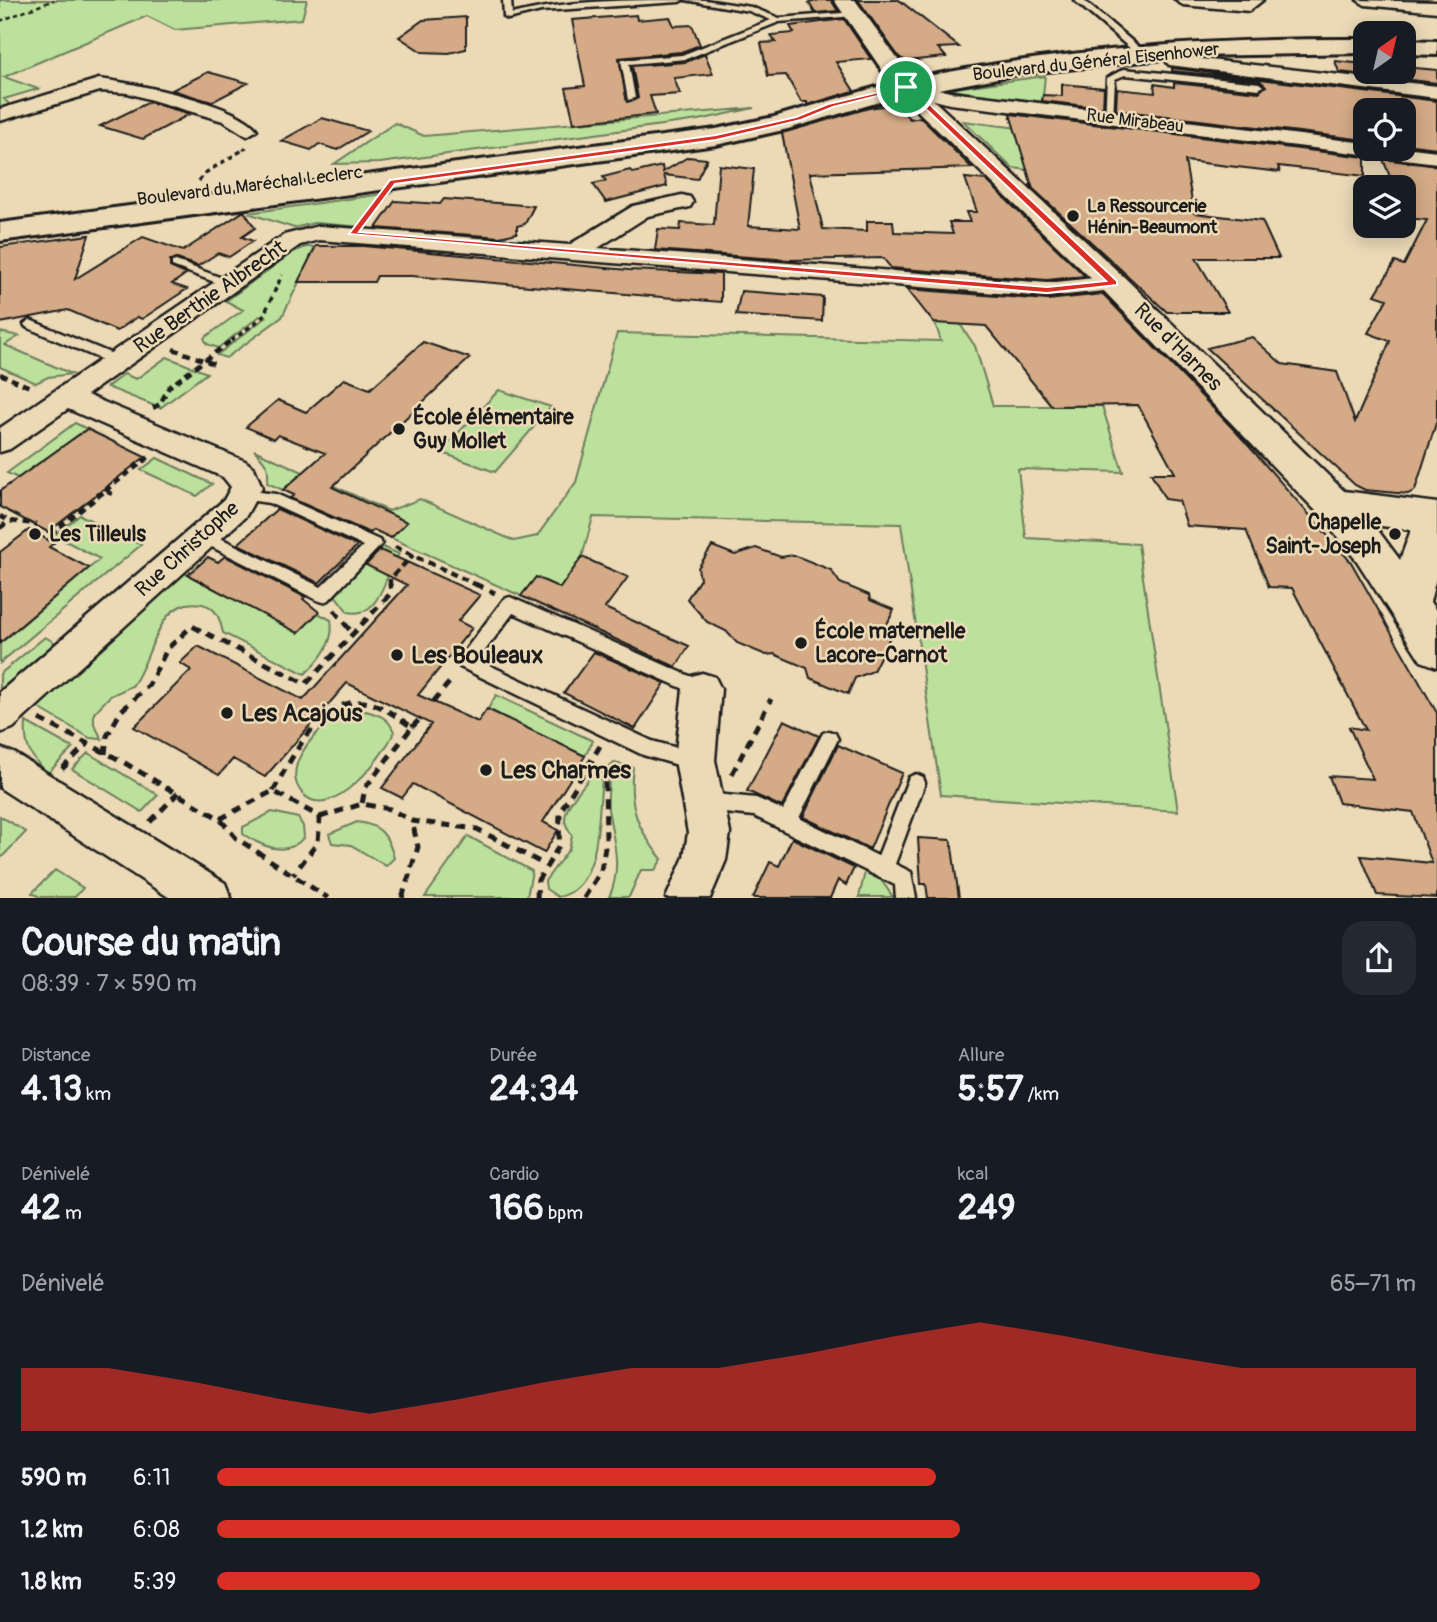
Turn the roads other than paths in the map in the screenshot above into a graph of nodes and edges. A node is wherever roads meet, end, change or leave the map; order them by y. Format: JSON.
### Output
{"nodes":[{"id":1,"x":507,"y":0,"type":"edge"},
{"id":2,"x":679,"y":0,"type":"edge"},
{"id":3,"x":688,"y":0,"type":"edge"},
{"id":4,"x":1078,"y":0,"type":"edge"},
{"id":5,"x":1183,"y":0,"type":"edge"},
{"id":6,"x":1255,"y":0,"type":"edge"},
{"id":7,"x":1365,"y":0,"type":"edge"},
{"id":8,"x":850,"y":7,"type":"edge"},
{"id":9,"x":1437,"y":7,"type":"edge"},
{"id":10,"x":778,"y":20,"type":"junction"},
{"id":11,"x":1353,"y":46,"type":"edge"},
{"id":12,"x":1416,"y":47,"type":"edge"},
{"id":13,"x":1437,"y":48,"type":"edge"},
{"id":14,"x":1142,"y":54,"type":"junction"},
{"id":15,"x":1175,"y":61,"type":"dead end"},
{"id":16,"x":1259,"y":86,"type":"dead end"},
{"id":17,"x":906,"y":87,"type":"junction"},
{"id":18,"x":1437,"y":92,"type":"edge"},
{"id":19,"x":631,"y":98,"type":"dead end"},
{"id":20,"x":830,"y":106,"type":"junction"},
{"id":21,"x":0,"y":115,"type":"edge"},
{"id":22,"x":1108,"y":118,"type":"junction"},
{"id":23,"x":247,"y":130,"type":"road end"},
{"id":24,"x":1353,"y":147,"type":"edge"},
{"id":25,"x":1416,"y":155,"type":"edge"},
{"id":26,"x":1437,"y":157,"type":"edge"},
{"id":27,"x":682,"y":202,"type":"dead end"},
{"id":28,"x":0,"y":218,"type":"edge"},
{"id":29,"x":0,"y":232,"type":"edge"},
{"id":30,"x":572,"y":254,"type":"junction"},
{"id":31,"x":176,"y":264,"type":"dead end"},
{"id":32,"x":1114,"y":283,"type":"junction"},
{"id":33,"x":229,"y":284,"type":"junction"},
{"id":34,"x":30,"y":324,"type":"dead end"},
{"id":35,"x":117,"y":361,"type":"junction"},
{"id":36,"x":65,"y":397,"type":"junction"},
{"id":37,"x":0,"y":442,"type":"edge"},
{"id":38,"x":245,"y":495,"type":"junction"},
{"id":39,"x":1331,"y":502,"type":"junction"},
{"id":40,"x":1437,"y":519,"type":"edge"},
{"id":41,"x":1437,"y":526,"type":"edge"},
{"id":42,"x":203,"y":536,"type":"junction"},
{"id":43,"x":1408,"y":603,"type":"junction"},
{"id":44,"x":1437,"y":648,"type":"edge"},
{"id":45,"x":702,"y":689,"type":"joint"},
{"id":46,"x":5,"y":712,"type":"edge"},
{"id":47,"x":828,"y":740,"type":"dead end"},
{"id":48,"x":695,"y":760,"type":"junction"},
{"id":49,"x":0,"y":766,"type":"edge"},
{"id":50,"x":916,"y":783,"type":"dead end"},
{"id":51,"x":704,"y":802,"type":"junction"},
{"id":52,"x":787,"y":822,"type":"junction"},
{"id":53,"x":883,"y":868,"type":"junction"},
{"id":54,"x":210,"y":898,"type":"edge"},
{"id":55,"x":687,"y":898,"type":"edge"},
{"id":56,"x":906,"y":898,"type":"edge"}],
"edges":[{"from":1,"to":2,"type":"lane"},
{"from":3,"to":10,"type":"lane"},
{"from":4,"to":14,"type":"lane"},
{"from":5,"to":6,"type":"street"},
{"from":7,"to":9,"type":"street"},
{"from":8,"to":10,"type":"lane"},
{"from":8,"to":17,"type":"main road","name":"Rue d'Harnes"},
{"from":10,"to":19,"type":"lane"},
{"from":11,"to":14,"type":"main road","name":"Boulevard du Général Eisenhower"},
{"from":12,"to":13,"type":"main road"},
{"from":14,"to":17,"type":"main road","name":"Boulevard du Général Eisenhower"},
{"from":15,"to":18,"type":"street"},
{"from":16,"to":22,"type":"lane"},
{"from":17,"to":20,"type":"main road","name":"Boulevard du Général Eisenhower"},
{"from":17,"to":22,"type":"street","name":"Rue Mirabeau"},
{"from":17,"to":32,"type":"street","name":"Rue d'Harnes"},
{"from":20,"to":28,"type":"main road","name":"Boulevard du Maréchal Leclerc"},
{"from":20,"to":29,"type":"main road","name":"Boulevard du Maréchal Leclerc"},
{"from":21,"to":23,"type":"street"},
{"from":22,"to":24,"type":"street","name":"Rue Mirabeau"},
{"from":25,"to":26,"type":"street","name":"Rue Mirabeau"},
{"from":27,"to":30,"type":"street"},
{"from":30,"to":32,"type":"street","name":"Rue Berthie Albrecht"},
{"from":30,"to":33,"type":"street","name":"Rue Berthie Albrecht"},
{"from":31,"to":33,"type":"lane"},
{"from":32,"to":39,"type":"street","name":"Rue d'Harnes"},
{"from":33,"to":35,"type":"street","name":"Rue Berthie Albrecht"},
{"from":34,"to":35,"type":"lane"},
{"from":35,"to":36,"type":"street","name":"Rue Berthie Albrecht"},
{"from":36,"to":37,"type":"street","name":"Rue Berthie Albrecht"},
{"from":36,"to":38,"type":"street","name":"Rue Christophe"},
{"from":38,"to":42,"type":"street","name":"Rue Christophe"},
{"from":38,"to":42,"type":"lane"},
{"from":39,"to":40,"type":"street"},
{"from":39,"to":43,"type":"street","name":"Rue d'Harnes"},
{"from":41,"to":43,"type":"street"},
{"from":42,"to":46,"type":"street","name":"Rue Christophe"},
{"from":43,"to":44,"type":"street","name":"Rue d'Harnes"},
{"from":45,"to":48,"type":"street"},
{"from":45,"to":48,"type":"lane"},
{"from":47,"to":52,"type":"lane"},
{"from":48,"to":51,"type":"street"},
{"from":49,"to":54,"type":"street"},
{"from":50,"to":53,"type":"lane"},
{"from":51,"to":52,"type":"lane"},
{"from":51,"to":55,"type":"street"},
{"from":52,"to":53,"type":"lane"},
{"from":53,"to":56,"type":"lane"}]}
